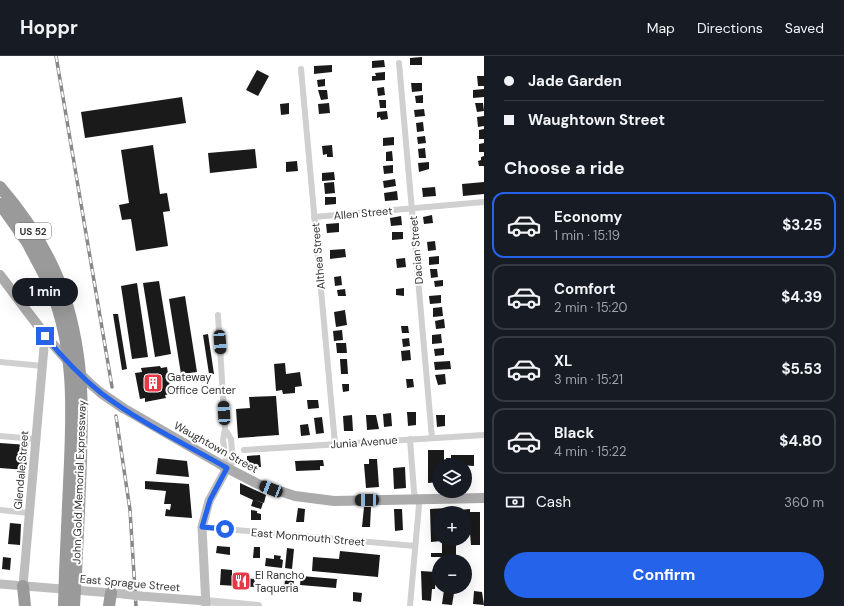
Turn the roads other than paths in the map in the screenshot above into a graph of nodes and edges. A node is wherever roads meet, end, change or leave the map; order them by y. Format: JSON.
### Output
{"nodes":[{"id":1,"x":399,"y":63,"type":"dead end"},
{"id":2,"x":301,"y":68,"type":"dead end"},
{"id":3,"x":0,"y":187,"type":"edge"},
{"id":4,"x":484,"y":202,"type":"edge"},
{"id":5,"x":0,"y":204,"type":"edge"},
{"id":6,"x":412,"y":209,"type":"junction"},
{"id":7,"x":314,"y":217,"type":"junction"},
{"id":8,"x":0,"y":276,"type":"edge"},
{"id":9,"x":218,"y":315,"type":"dead end"},
{"id":10,"x":45,"y":336,"type":"junction"},
{"id":11,"x":0,"y":362,"type":"edge"},
{"id":12,"x":42,"y":366,"type":"junction"},
{"id":13,"x":484,"y":435,"type":"edge"},
{"id":14,"x":0,"y":436,"type":"edge"},
{"id":15,"x":432,"y":438,"type":"junction"},
{"id":16,"x":36,"y":439,"type":"junction"},
{"id":17,"x":410,"y":439,"type":"junction"},
{"id":18,"x":334,"y":444,"type":"junction"},
{"id":19,"x":244,"y":450,"type":"dead end"},
{"id":20,"x":227,"y":468,"type":"junction"},
{"id":21,"x":484,"y":498,"type":"edge"},
{"id":22,"x":417,"y":499,"type":"junction"},
{"id":23,"x":73,"y":509,"type":"junction"},
{"id":24,"x":0,"y":510,"type":"edge"},
{"id":25,"x":30,"y":513,"type":"junction"},
{"id":26,"x":202,"y":527,"type":"junction"},
{"id":27,"x":415,"y":546,"type":"junction"},
{"id":28,"x":70,"y":573,"type":"junction"},
{"id":29,"x":0,"y":584,"type":"edge"},
{"id":30,"x":22,"y":586,"type":"junction"},
{"id":31,"x":111,"y":593,"type":"junction"},
{"id":32,"x":206,"y":604,"type":"edge"},
{"id":33,"x":21,"y":606,"type":"edge"},
{"id":34,"x":25,"y":606,"type":"edge"},
{"id":35,"x":64,"y":606,"type":"edge"},
{"id":36,"x":74,"y":606,"type":"edge"},
{"id":37,"x":109,"y":606,"type":"edge"},
{"id":38,"x":258,"y":606,"type":"edge"},
{"id":39,"x":410,"y":606,"type":"edge"}],
"edges":[{"from":1,"to":6,"type":"street","name":"Dacian Street"},
{"from":2,"to":7,"type":"street","name":"Althea Street"},
{"from":3,"to":23,"type":"highway","name":"John Gold Memorial Expressway","number":"US 52","bridge":true},
{"from":4,"to":6,"type":"street","name":"Allen Street"},
{"from":5,"to":23,"type":"highway","name":"John Gold Memorial Expressway","number":"US 52","bridge":true},
{"from":6,"to":7,"type":"street","name":"Allen Street"},
{"from":6,"to":15,"type":"street","name":"Dacian Street"},
{"from":7,"to":18,"type":"street","name":"Althea Street"},
{"from":8,"to":10,"type":"main road","name":"Waughtown Street"},
{"from":9,"to":20,"type":"street"},
{"from":10,"to":12,"type":"main road","name":"Glendale Street"},
{"from":10,"to":20,"type":"main road","name":"Waughtown Street","bridge":true},
{"from":11,"to":12,"type":"street"},
{"from":12,"to":16,"type":"main road","name":"Glendale Street"},
{"from":13,"to":15,"type":"street","name":"Junia Avenue"},
{"from":14,"to":16,"type":"street"},
{"from":15,"to":17,"type":"street","name":"Junia Avenue"},
{"from":16,"to":25,"type":"main road","name":"Glendale Street"},
{"from":17,"to":18,"type":"street","name":"Junia Avenue"},
{"from":17,"to":22,"type":"street"},
{"from":18,"to":19,"type":"street","name":"Junia Avenue"},
{"from":20,"to":22,"type":"main road","name":"Waughtown Street"},
{"from":20,"to":26,"type":"main road"},
{"from":21,"to":22,"type":"main road","name":"Waughtown Street"},
{"from":22,"to":27,"type":"street"},
{"from":23,"to":28,"type":"highway","name":"John Gold Memorial Expressway","number":"US 52"},
{"from":24,"to":25,"type":"street"},
{"from":25,"to":30,"type":"main road","name":"Glendale Street"},
{"from":26,"to":27,"type":"street","name":"East Monmouth Street"},
{"from":26,"to":32,"type":"main road"},
{"from":27,"to":39,"type":"street"},
{"from":28,"to":35,"type":"highway","name":"John Gold Memorial Expressway","number":"US 52","bridge":true},
{"from":28,"to":36,"type":"highway","name":"John Gold Memorial Expressway","number":"US 52","bridge":true},
{"from":29,"to":30,"type":"main road","name":"East Sprague Street"},
{"from":30,"to":31,"type":"main road","name":"East Sprague Street"},
{"from":30,"to":33,"type":"street","name":"Glendale Street"},
{"from":30,"to":34,"type":"highway"},
{"from":31,"to":32,"type":"main road","name":"East Sprague Street","bridge":true},
{"from":31,"to":37,"type":"highway"},
{"from":32,"to":38,"type":"street","name":"East Sprague Street"}]}
